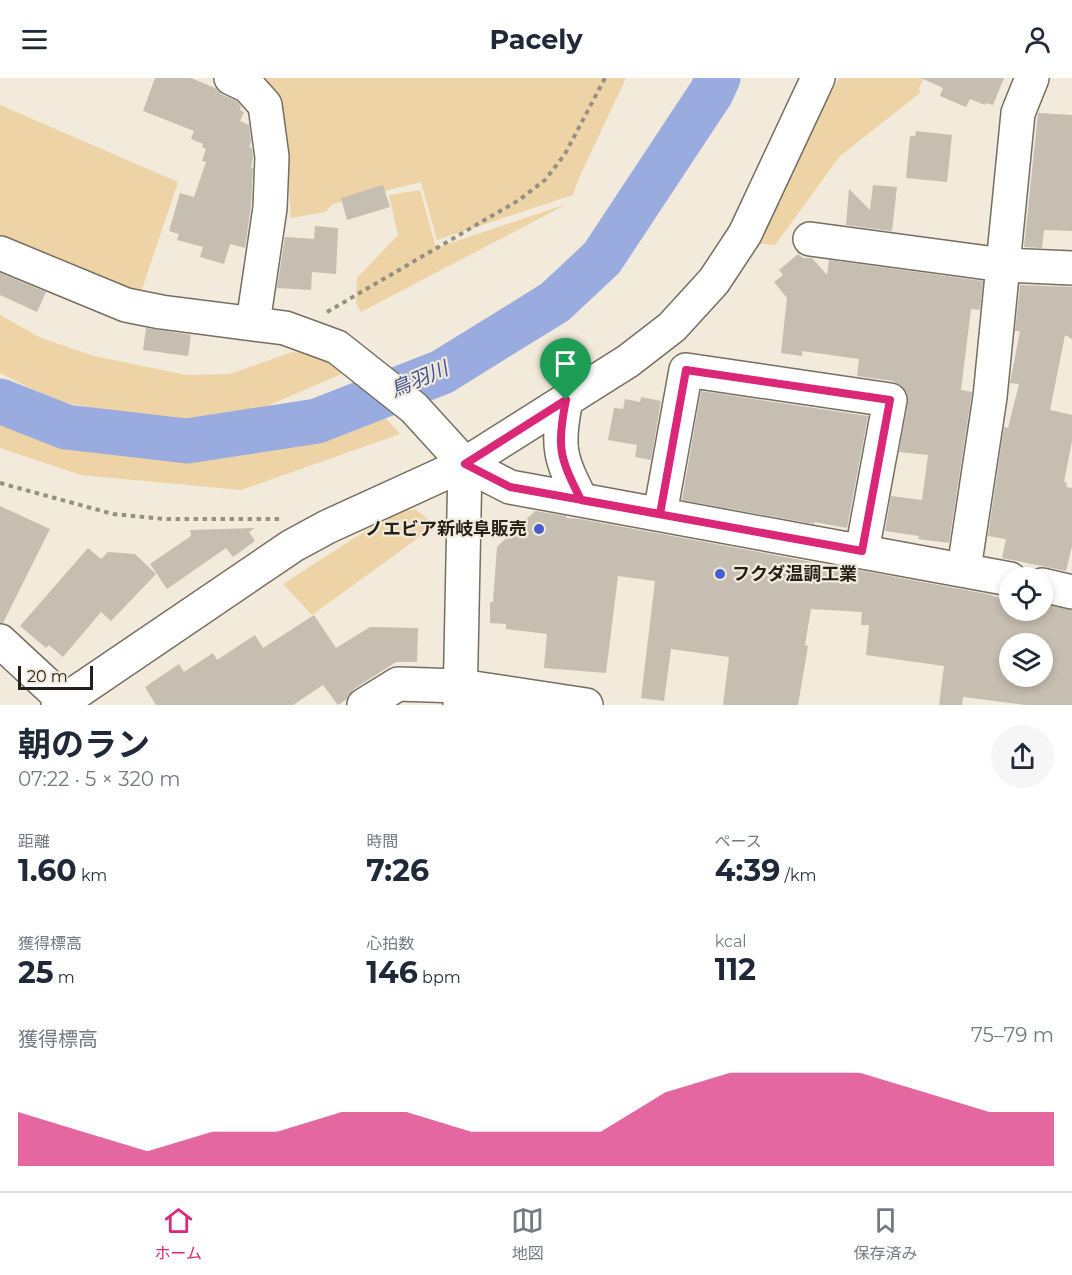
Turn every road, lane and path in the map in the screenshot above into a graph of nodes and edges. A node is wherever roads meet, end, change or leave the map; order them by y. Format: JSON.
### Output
{"nodes":[{"id":1,"x":231,"y":78,"type":"edge"},
{"id":2,"x":605,"y":78,"type":"edge"},
{"id":3,"x":818,"y":78,"type":"edge"},
{"id":4,"x":1032,"y":78,"type":"edge"},
{"id":5,"x":810,"y":239,"type":"dead end"},
{"id":6,"x":0,"y":253,"type":"edge"},
{"id":7,"x":1003,"y":265,"type":"junction"},
{"id":8,"x":1072,"y":268,"type":"edge"},
{"id":9,"x":253,"y":323,"type":"junction"},
{"id":10,"x":296,"y":333,"type":"junction"},
{"id":11,"x":566,"y":400,"type":"junction"},
{"id":12,"x":465,"y":464,"type":"junction"},
{"id":13,"x":0,"y":483,"type":"edge"},
{"id":14,"x":581,"y":500,"type":"junction"},
{"id":15,"x":660,"y":514,"type":"junction"},
{"id":16,"x":286,"y":519,"type":"dead end"},
{"id":17,"x":862,"y":551,"type":"junction"},
{"id":18,"x":964,"y":569,"type":"junction"},
{"id":19,"x":999,"y":577,"type":"edge"},
{"id":20,"x":1053,"y":588,"type":"edge"},
{"id":21,"x":1072,"y":592,"type":"edge"},
{"id":22,"x":0,"y":641,"type":"edge"},
{"id":23,"x":460,"y":696,"type":"edge"},
{"id":24,"x":64,"y":704,"type":"edge"},
{"id":25,"x":364,"y":705,"type":"edge"},
{"id":26,"x":586,"y":705,"type":"edge"}],
"edges":[{"from":1,"to":9,"type":"street"},
{"from":2,"to":10,"type":"path"},
{"from":3,"to":11,"type":"street"},
{"from":4,"to":7,"type":"street"},
{"from":5,"to":7,"type":"street"},
{"from":6,"to":9,"type":"street"},
{"from":7,"to":8,"type":"street"},
{"from":7,"to":18,"type":"street"},
{"from":9,"to":10,"type":"street"},
{"from":10,"to":12,"type":"street"},
{"from":11,"to":12,"type":"street"},
{"from":11,"to":14,"type":"street"},
{"from":12,"to":14,"type":"street"},
{"from":12,"to":23,"type":"street"},
{"from":12,"to":24,"type":"street"},
{"from":13,"to":16,"type":"path"},
{"from":14,"to":15,"type":"street"},
{"from":15,"to":17,"type":"street"},
{"from":15,"to":17,"type":"street"},
{"from":17,"to":18,"type":"street"},
{"from":18,"to":19,"type":"street"},
{"from":20,"to":21,"type":"street"},
{"from":22,"to":24,"type":"street"},
{"from":23,"to":25,"type":"street"},
{"from":23,"to":26,"type":"street"}]}
